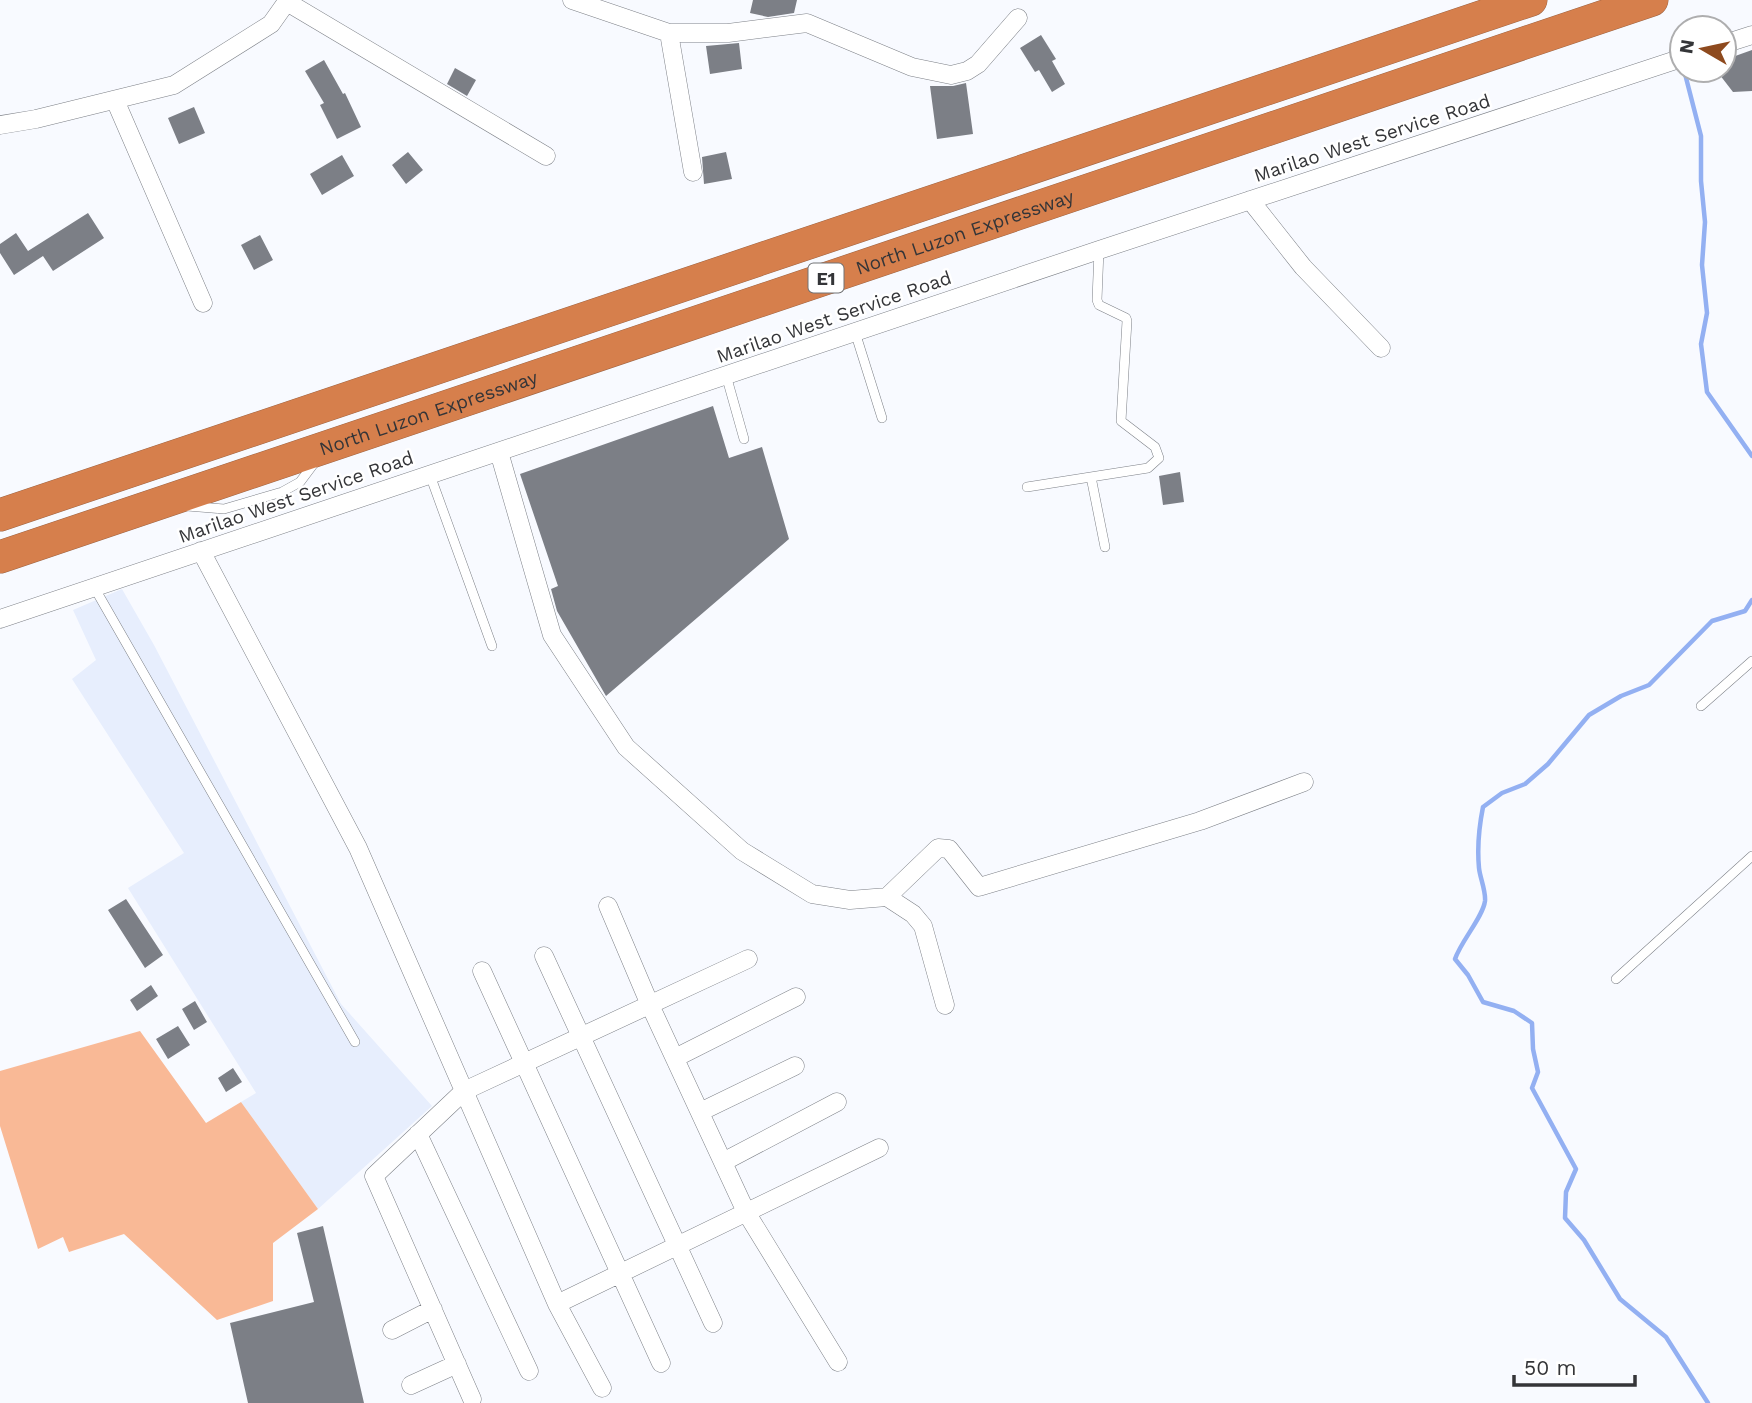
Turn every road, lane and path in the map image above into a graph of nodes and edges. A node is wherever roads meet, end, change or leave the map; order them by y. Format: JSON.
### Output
{"nodes":[{"id":1,"x":572,"y":0,"type":"edge"},
{"id":2,"x":1531,"y":0,"type":"edge"},
{"id":3,"x":1652,"y":0,"type":"edge"},
{"id":4,"x":288,"y":1,"type":"edge"},
{"id":5,"x":1018,"y":18,"type":"dead end"},
{"id":6,"x":669,"y":33,"type":"junction"},
{"id":7,"x":1668,"y":63,"type":"edge"},
{"id":8,"x":115,"y":100,"type":"junction"},
{"id":9,"x":0,"y":125,"type":"edge"},
{"id":10,"x":546,"y":156,"type":"dead end"},
{"id":11,"x":693,"y":172,"type":"dead end"},
{"id":12,"x":1250,"y":200,"type":"junction"},
{"id":13,"x":1098,"y":250,"type":"junction"},
{"id":14,"x":203,"y":303,"type":"dead end"},
{"id":15,"x":855,"y":332,"type":"junction"},
{"id":16,"x":1381,"y":348,"type":"dead end"},
{"id":17,"x":726,"y":375,"type":"junction"},
{"id":18,"x":883,"y":418,"type":"dead end"},
{"id":19,"x":744,"y":439,"type":"dead end"},
{"id":20,"x":499,"y":452,"type":"junction"},
{"id":21,"x":430,"y":475,"type":"junction"},
{"id":22,"x":1091,"y":477,"type":"junction"},
{"id":23,"x":1027,"y":487,"type":"dead end"},
{"id":24,"x":0,"y":515,"type":"edge"},
{"id":25,"x":1105,"y":547,"type":"dead end"},
{"id":26,"x":201,"y":551,"type":"junction"},
{"id":27,"x":0,"y":557,"type":"edge"},
{"id":28,"x":94,"y":587,"type":"junction"},
{"id":29,"x":0,"y":619,"type":"edge"},
{"id":30,"x":492,"y":646,"type":"dead end"},
{"id":31,"x":1752,"y":661,"type":"edge"},
{"id":32,"x":1701,"y":706,"type":"dead end"},
{"id":33,"x":1304,"y":782,"type":"dead end"},
{"id":34,"x":1752,"y":856,"type":"edge"},
{"id":35,"x":887,"y":897,"type":"junction"},
{"id":36,"x":608,"y":906,"type":"dead end"},
{"id":37,"x":544,"y":956,"type":"dead end"},
{"id":38,"x":748,"y":960,"type":"dead end"},
{"id":39,"x":482,"y":971,"type":"dead end"},
{"id":40,"x":1616,"y":979,"type":"dead end"},
{"id":41,"x":796,"y":997,"type":"dead end"},
{"id":42,"x":650,"y":1005,"type":"junction"},
{"id":43,"x":945,"y":1005,"type":"dead end"},
{"id":44,"x":580,"y":1035,"type":"junction"},
{"id":45,"x":355,"y":1042,"type":"dead end"},
{"id":46,"x":675,"y":1058,"type":"junction"},
{"id":47,"x":524,"y":1062,"type":"junction"},
{"id":48,"x":795,"y":1066,"type":"dead end"},
{"id":49,"x":464,"y":1091,"type":"junction"},
{"id":50,"x":837,"y":1102,"type":"dead end"},
{"id":51,"x":700,"y":1112,"type":"junction"},
{"id":52,"x":418,"y":1134,"type":"junction"},
{"id":53,"x":879,"y":1148,"type":"dead end"},
{"id":54,"x":723,"y":1162,"type":"junction"},
{"id":55,"x":746,"y":1212,"type":"junction"},
{"id":56,"x":676,"y":1246,"type":"junction"},
{"id":57,"x":620,"y":1273,"type":"junction"},
{"id":58,"x":557,"y":1304,"type":"junction"},
{"id":59,"x":433,"y":1309,"type":"junction"},
{"id":60,"x":713,"y":1323,"type":"dead end"},
{"id":61,"x":392,"y":1330,"type":"dead end"},
{"id":62,"x":838,"y":1362,"type":"dead end"},
{"id":63,"x":661,"y":1363,"type":"dead end"},
{"id":64,"x":457,"y":1364,"type":"junction"},
{"id":65,"x":529,"y":1371,"type":"dead end"},
{"id":66,"x":411,"y":1385,"type":"dead end"},
{"id":67,"x":602,"y":1388,"type":"dead end"},
{"id":68,"x":472,"y":1399,"type":"dead end"}],
"edges":[{"from":1,"to":6,"type":"street"},
{"from":2,"to":24,"type":"highway","name":"North Luzon Expressway","number":"E1"},
{"from":3,"to":27,"type":"highway","name":"North Luzon Expressway","number":"E1"},
{"from":4,"to":8,"type":"street"},
{"from":4,"to":10,"type":"street"},
{"from":5,"to":6,"type":"street"},
{"from":6,"to":11,"type":"street"},
{"from":7,"to":12,"type":"street","name":"Marilao West Service Road"},
{"from":8,"to":9,"type":"street"},
{"from":8,"to":14,"type":"street"},
{"from":12,"to":13,"type":"street","name":"Marilao West Service Road"},
{"from":12,"to":16,"type":"street"},
{"from":13,"to":15,"type":"street","name":"Marilao West Service Road"},
{"from":13,"to":22,"type":"lane"},
{"from":15,"to":17,"type":"street","name":"Marilao West Service Road"},
{"from":15,"to":18,"type":"lane"},
{"from":17,"to":19,"type":"lane"},
{"from":17,"to":20,"type":"street","name":"Marilao West Service Road"},
{"from":20,"to":21,"type":"street","name":"Marilao West Service Road"},
{"from":20,"to":35,"type":"street"},
{"from":21,"to":26,"type":"street","name":"Marilao West Service Road"},
{"from":21,"to":30,"type":"lane"},
{"from":22,"to":23,"type":"lane"},
{"from":22,"to":25,"type":"lane"},
{"from":26,"to":28,"type":"street","name":"Marilao West Service Road"},
{"from":26,"to":49,"type":"street"},
{"from":28,"to":29,"type":"street","name":"Marilao West Service Road"},
{"from":28,"to":45,"type":"lane"},
{"from":31,"to":32,"type":"lane"},
{"from":33,"to":35,"type":"street"},
{"from":34,"to":40,"type":"lane"},
{"from":35,"to":43,"type":"street"},
{"from":36,"to":42,"type":"street"},
{"from":37,"to":44,"type":"street"},
{"from":38,"to":42,"type":"street"},
{"from":39,"to":47,"type":"street"},
{"from":41,"to":46,"type":"street"},
{"from":42,"to":44,"type":"street"},
{"from":42,"to":46,"type":"street"},
{"from":44,"to":47,"type":"street"},
{"from":44,"to":56,"type":"street"},
{"from":46,"to":51,"type":"street"},
{"from":47,"to":49,"type":"street"},
{"from":47,"to":57,"type":"street"},
{"from":48,"to":51,"type":"street"},
{"from":49,"to":52,"type":"street"},
{"from":49,"to":58,"type":"street"},
{"from":50,"to":54,"type":"street"},
{"from":51,"to":54,"type":"street"},
{"from":52,"to":59,"type":"street"},
{"from":52,"to":65,"type":"street"},
{"from":53,"to":55,"type":"street"},
{"from":54,"to":55,"type":"street"},
{"from":55,"to":56,"type":"street"},
{"from":55,"to":62,"type":"street"},
{"from":56,"to":57,"type":"street"},
{"from":56,"to":60,"type":"street"},
{"from":57,"to":58,"type":"street"},
{"from":57,"to":63,"type":"street"},
{"from":58,"to":67,"type":"street"},
{"from":59,"to":61,"type":"street"},
{"from":59,"to":64,"type":"street"},
{"from":64,"to":66,"type":"street"},
{"from":64,"to":68,"type":"street"}]}
